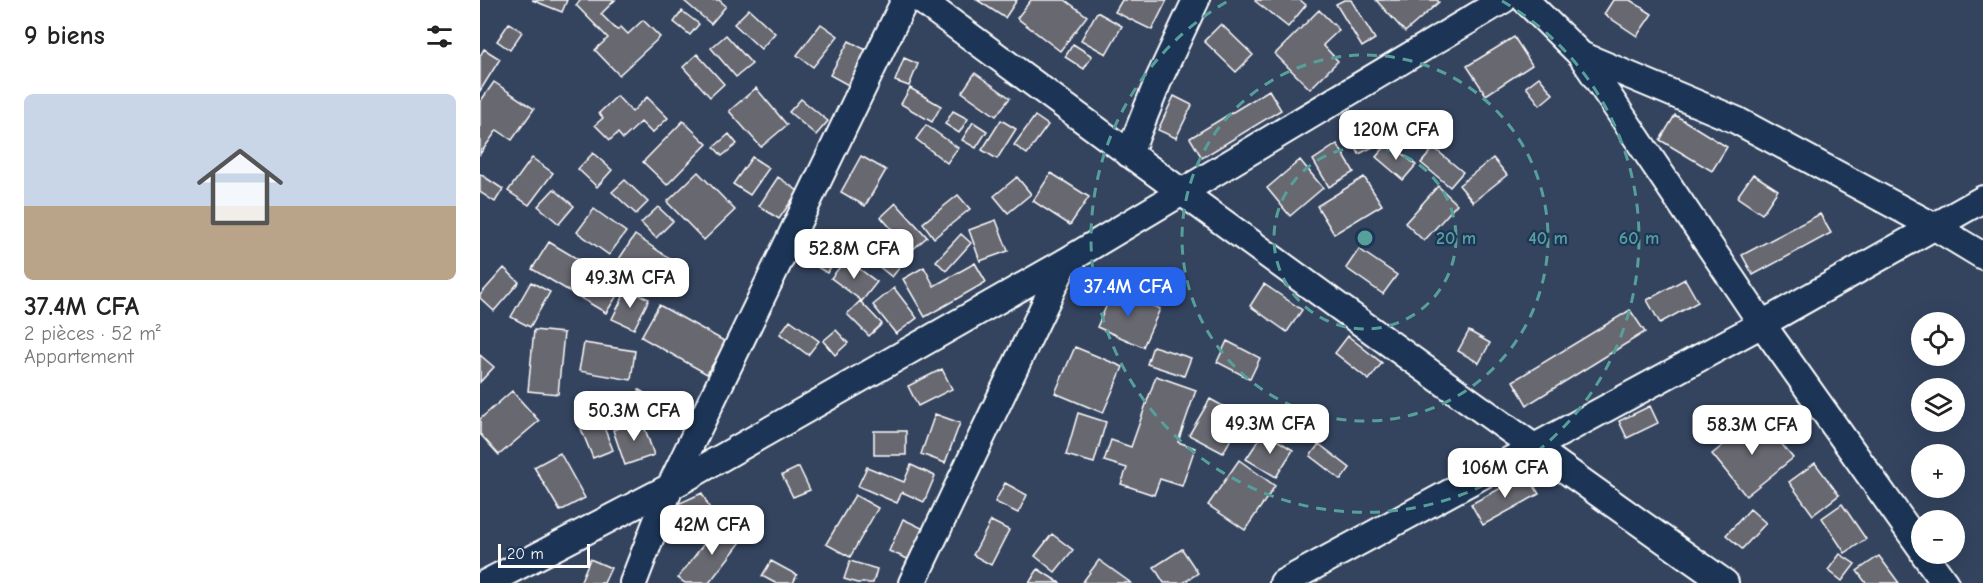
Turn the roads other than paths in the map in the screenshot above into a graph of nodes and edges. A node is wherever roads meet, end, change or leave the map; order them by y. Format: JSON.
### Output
{"nodes":[{"id":1,"x":905,"y":0,"type":"edge"},
{"id":2,"x":921,"y":0,"type":"edge"},
{"id":3,"x":1196,"y":0,"type":"edge"},
{"id":4,"x":1503,"y":0,"type":"edge"},
{"id":5,"x":1525,"y":0,"type":"edge"},
{"id":6,"x":1581,"y":55,"type":"junction"},
{"id":7,"x":1129,"y":154,"type":"junction"},
{"id":8,"x":1181,"y":193,"type":"junction"},
{"id":9,"x":1983,"y":199,"type":"edge"},
{"id":10,"x":1935,"y":227,"type":"junction"},
{"id":11,"x":1983,"y":256,"type":"edge"},
{"id":12,"x":1065,"y":262,"type":"junction"},
{"id":13,"x":1762,"y":324,"type":"junction"},
{"id":14,"x":1533,"y":448,"type":"junction"},
{"id":15,"x":670,"y":487,"type":"junction"},
{"id":16,"x":1911,"y":534,"type":"edge"},
{"id":17,"x":1931,"y":564,"type":"edge"},
{"id":18,"x":486,"y":583,"type":"edge"},
{"id":19,"x":633,"y":583,"type":"edge"},
{"id":20,"x":912,"y":583,"type":"edge"},
{"id":21,"x":1283,"y":583,"type":"edge"},
{"id":22,"x":1725,"y":583,"type":"edge"},
{"id":23,"x":1945,"y":583,"type":"edge"}],
"edges":[{"from":1,"to":15,"type":"street"},
{"from":2,"to":7,"type":"street"},
{"from":3,"to":7,"type":"street"},
{"from":4,"to":8,"type":"street"},
{"from":5,"to":6,"type":"street"},
{"from":6,"to":10,"type":"street"},
{"from":6,"to":13,"type":"street"},
{"from":7,"to":8,"type":"street"},
{"from":8,"to":12,"type":"street"},
{"from":8,"to":14,"type":"street"},
{"from":9,"to":10,"type":"street"},
{"from":10,"to":11,"type":"street"},
{"from":10,"to":13,"type":"street"},
{"from":12,"to":15,"type":"street"},
{"from":12,"to":20,"type":"street"},
{"from":13,"to":14,"type":"street"},
{"from":13,"to":16,"type":"street"},
{"from":14,"to":21,"type":"street"},
{"from":14,"to":22,"type":"street"},
{"from":15,"to":18,"type":"street"},
{"from":15,"to":19,"type":"street"},
{"from":17,"to":23,"type":"street"}]}
